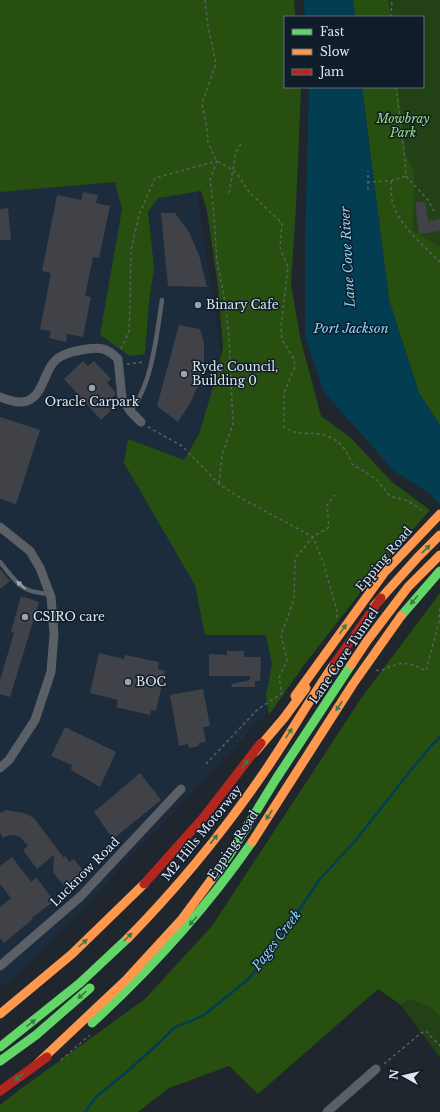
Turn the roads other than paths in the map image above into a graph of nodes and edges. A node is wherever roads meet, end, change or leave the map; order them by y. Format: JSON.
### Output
{"nodes":[{"id":1,"x":162,"y":300,"type":"dead end"},
{"id":2,"x":0,"y":397,"type":"edge"},
{"id":3,"x":130,"y":411,"type":"junction"},
{"id":4,"x":141,"y":422,"type":"road end"},
{"id":5,"x":440,"y":514,"type":"edge"},
{"id":6,"x":0,"y":527,"type":"edge"},
{"id":7,"x":440,"y":536,"type":"edge"},
{"id":8,"x":440,"y":554,"type":"edge"},
{"id":9,"x":0,"y":562,"type":"edge"},
{"id":10,"x":440,"y":571,"type":"edge"},
{"id":11,"x":50,"y":594,"type":"junction"},
{"id":12,"x":381,"y":598,"type":"junction"},
{"id":13,"x":255,"y":752,"type":"junction"},
{"id":14,"x":0,"y":768,"type":"edge"},
{"id":15,"x":276,"y":779,"type":"junction"},
{"id":16,"x":181,"y":790,"type":"dead end"},
{"id":17,"x":224,"y":846,"type":"dead end"},
{"id":18,"x":0,"y":966,"type":"edge"},
{"id":19,"x":99,"y":980,"type":"dead end"},
{"id":20,"x":0,"y":1014,"type":"edge"},
{"id":21,"x":0,"y":1046,"type":"edge"},
{"id":22,"x":0,"y":1061,"type":"edge"},
{"id":23,"x":38,"y":1063,"type":"junction"},
{"id":24,"x":376,"y":1069,"type":"road end"},
{"id":25,"x":0,"y":1091,"type":"edge"},
{"id":26,"x":327,"y":1112,"type":"edge"}],
"edges":[{"from":1,"to":3,"type":"lane"},
{"from":2,"to":3,"type":"street"},
{"from":3,"to":4,"type":"street"},
{"from":13,"to":5,"type":"main road","name":"Epping Road","one_way":true},
{"from":6,"to":11,"type":"street"},
{"from":12,"to":7,"type":"main road","name":"Lane Cove Tunnel","one_way":true},
{"from":8,"to":15,"type":"main road","name":"Lane Cove Tunnel"},
{"from":11,"to":9,"type":"lane","one_way":true},
{"from":10,"to":23,"type":"main road","name":"Epping Road","one_way":true},
{"from":11,"to":14,"type":"street"},
{"from":12,"to":13,"type":"main road"},
{"from":21,"to":12,"type":"main road","name":"M2 Hills Motorway","one_way":true},
{"from":20,"to":13,"type":"main road","name":"Epping Road","one_way":true},
{"from":15,"to":17,"type":"main road","name":"M2 Hills Motorway"},
{"from":15,"to":23,"type":"main road"},
{"from":16,"to":18,"type":"street","name":"Lucknow Road"},
{"from":19,"to":22,"type":"main road","one_way":true},
{"from":23,"to":25,"type":"main road","name":"Epping Road","one_way":true},
{"from":24,"to":26,"type":"street"}]}
